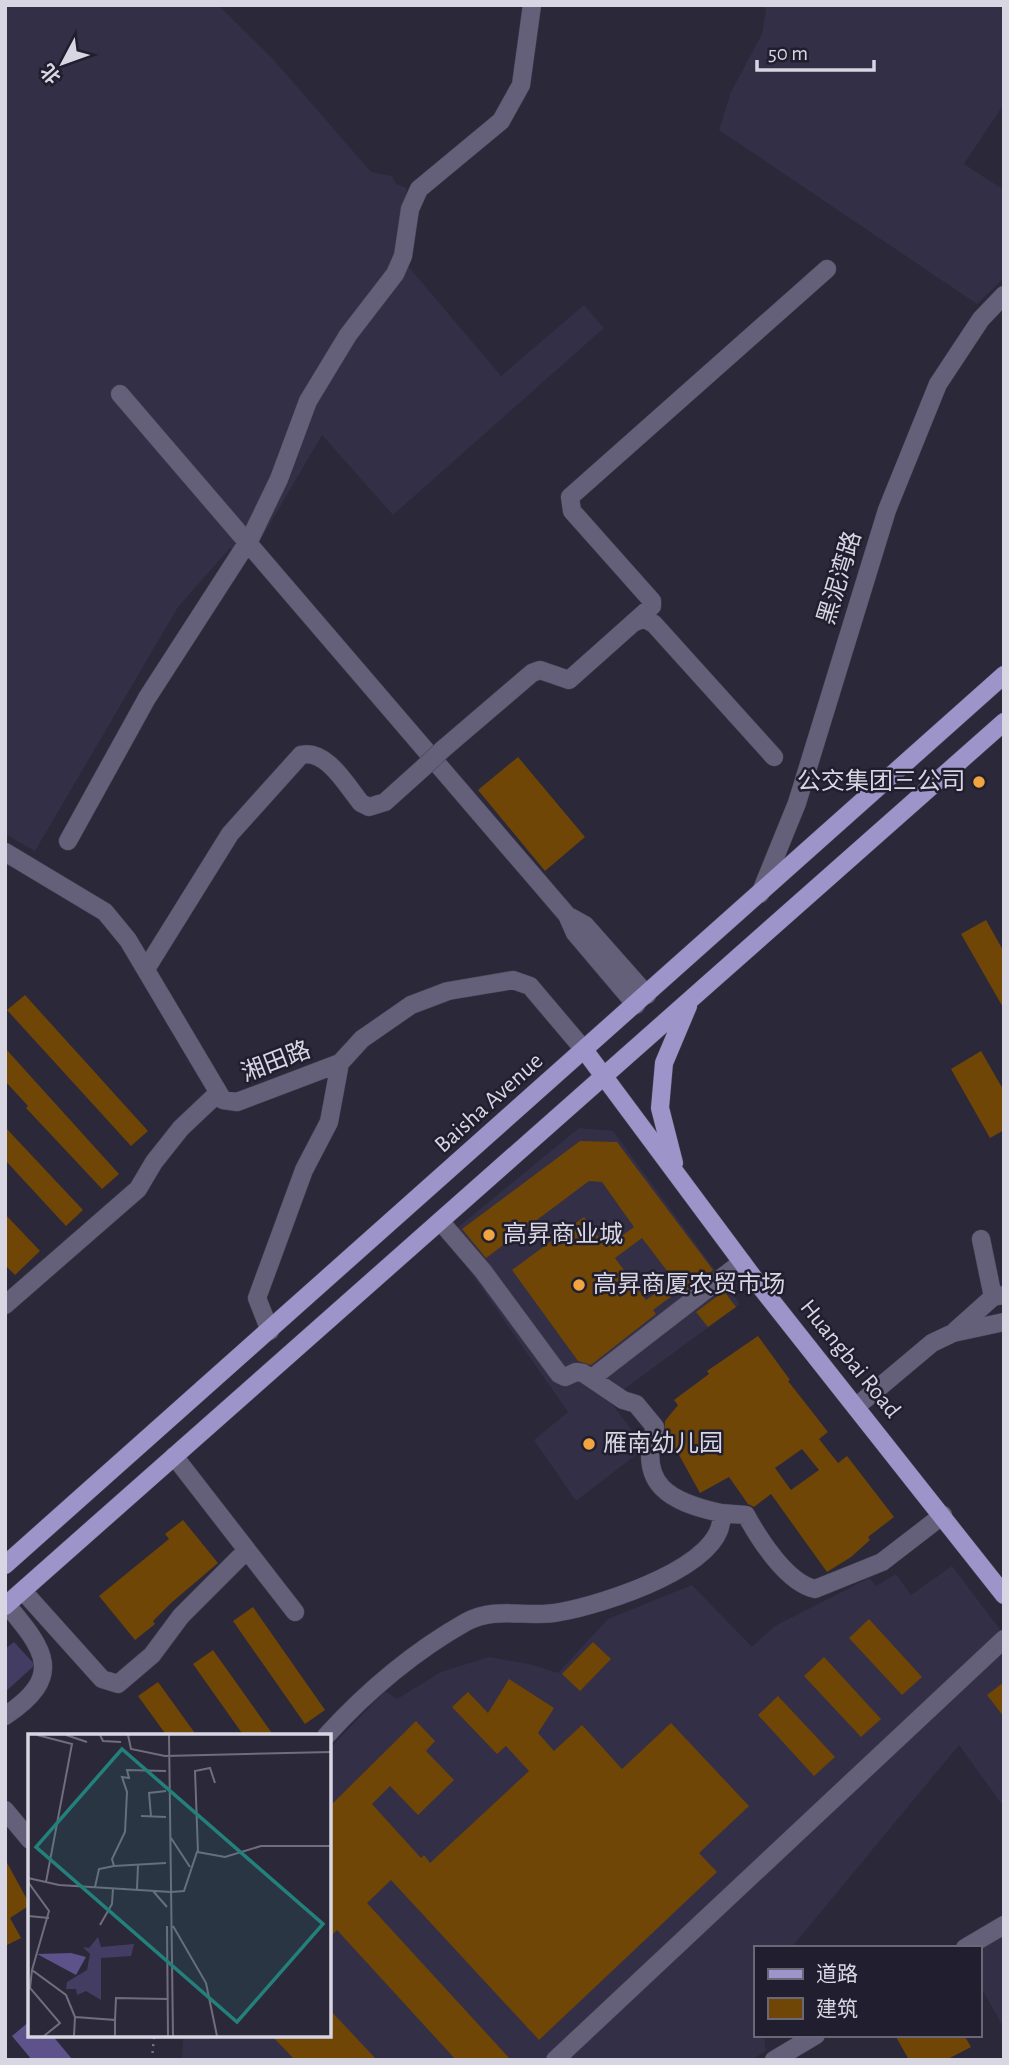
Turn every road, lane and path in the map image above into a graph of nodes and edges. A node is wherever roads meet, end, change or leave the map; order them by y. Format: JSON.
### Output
{"nodes":[{"id":1,"x":532,"y":5,"type":"edge"},
{"id":2,"x":827,"y":269,"type":"dead end"},
{"id":3,"x":1004,"y":295,"type":"edge"},
{"id":4,"x":120,"y":394,"type":"dead end"},
{"id":5,"x":247,"y":543,"type":"junction"},
{"id":6,"x":633,"y":623,"type":"junction"},
{"id":7,"x":1004,"y":675,"type":"edge"},
{"id":8,"x":1004,"y":722,"type":"edge"},
{"id":9,"x":774,"y":757,"type":"dead end"},
{"id":10,"x":68,"y":841,"type":"dead end"},
{"id":11,"x":5,"y":852,"type":"edge"},
{"id":12,"x":760,"y":894,"type":"junction"},
{"id":13,"x":146,"y":969,"type":"junction"},
{"id":14,"x":693,"y":997,"type":"junction"},
{"id":15,"x":642,"y":1000,"type":"junction"},
{"id":16,"x":585,"y":1051,"type":"junction"},
{"id":17,"x":340,"y":1063,"type":"junction"},
{"id":18,"x":604,"y":1076,"type":"junction"},
{"id":19,"x":217,"y":1094,"type":"junction"},
{"id":20,"x":677,"y":1174,"type":"junction"},
{"id":21,"x":440,"y":1222,"type":"junction"},
{"id":22,"x":981,"y":1239,"type":"dead end"},
{"id":23,"x":742,"y":1262,"type":"junction"},
{"id":24,"x":999,"y":1296,"type":"edge"},
{"id":25,"x":5,"y":1305,"type":"edge"},
{"id":26,"x":1004,"y":1322,"type":"edge"},
{"id":27,"x":271,"y":1331,"type":"junction"},
{"id":28,"x":953,"y":1333,"type":"junction"},
{"id":29,"x":592,"y":1378,"type":"junction"},
{"id":30,"x":857,"y":1406,"type":"junction"},
{"id":31,"x":174,"y":1457,"type":"junction"},
{"id":32,"x":721,"y":1513,"type":"junction"},
{"id":33,"x":943,"y":1516,"type":"junction"},
{"id":34,"x":247,"y":1550,"type":"junction"},
{"id":35,"x":5,"y":1565,"type":"edge"},
{"id":36,"x":23,"y":1591,"type":"junction"},
{"id":37,"x":1004,"y":1595,"type":"edge"},
{"id":38,"x":6,"y":1605,"type":"edge"},
{"id":39,"x":295,"y":1612,"type":"dead end"},
{"id":40,"x":1004,"y":1639,"type":"edge"},
{"id":41,"x":5,"y":1716,"type":"edge"},
{"id":42,"x":328,"y":1734,"type":"edge"},
{"id":43,"x":5,"y":1810,"type":"edge"},
{"id":44,"x":28,"y":1838,"type":"edge"},
{"id":45,"x":1004,"y":1925,"type":"edge"},
{"id":46,"x":968,"y":1946,"type":"edge"},
{"id":47,"x":154,"y":2037,"type":"edge"},
{"id":48,"x":813,"y":2037,"type":"edge"},
{"id":49,"x":152,"y":2060,"type":"edge"},
{"id":50,"x":555,"y":2060,"type":"edge"},
{"id":51,"x":774,"y":2060,"type":"edge"}],
"edges":[{"from":1,"to":5,"type":"street"},
{"from":2,"to":6,"type":"street"},
{"from":3,"to":12,"type":"street","name":"黑泥湾路"},
{"from":4,"to":5,"type":"street"},
{"from":5,"to":10,"type":"street"},
{"from":5,"to":15,"type":"street"},
{"from":6,"to":9,"type":"street"},
{"from":6,"to":13,"type":"street","bridge":true},
{"from":7,"to":12,"type":"main road","name":"Baisha Avenue"},
{"from":8,"to":14,"type":"main road"},
{"from":11,"to":13,"type":"street","name":"湘田路"},
{"from":12,"to":15,"type":"main road","name":"Baisha Avenue"},
{"from":13,"to":19,"type":"street","name":"湘田路"},
{"from":14,"to":18,"type":"main road"},
{"from":14,"to":20,"type":"main road"},
{"from":15,"to":16,"type":"main road","name":"Baisha Avenue"},
{"from":16,"to":17,"type":"street","name":"湘田路"},
{"from":16,"to":18,"type":"main road","name":"Huangbai Road"},
{"from":16,"to":27,"type":"main road","name":"Baisha Avenue"},
{"from":17,"to":19,"type":"street","name":"湘田路"},
{"from":17,"to":27,"type":"street"},
{"from":18,"to":20,"type":"main road","name":"Huangbai Road"},
{"from":18,"to":21,"type":"main road"},
{"from":19,"to":25,"type":"street"},
{"from":20,"to":23,"type":"main road","name":"Huangbai Road"},
{"from":21,"to":29,"type":"street"},
{"from":21,"to":31,"type":"main road"},
{"from":22,"to":24,"type":"street"},
{"from":23,"to":29,"type":"street"},
{"from":23,"to":30,"type":"main road","name":"Huangbai Road"},
{"from":24,"to":28,"type":"street"},
{"from":26,"to":28,"type":"street"},
{"from":27,"to":35,"type":"main road","name":"Baisha Avenue"},
{"from":28,"to":30,"type":"street"},
{"from":29,"to":32,"type":"street"},
{"from":30,"to":33,"type":"main road","name":"Huangbai Road"},
{"from":31,"to":34,"type":"street"},
{"from":31,"to":36,"type":"main road"},
{"from":32,"to":33,"type":"street"},
{"from":32,"to":42,"type":"street"},
{"from":33,"to":37,"type":"main road","name":"Huangbai Road"},
{"from":34,"to":36,"type":"street"},
{"from":34,"to":39,"type":"street"},
{"from":36,"to":38,"type":"main road"},
{"from":38,"to":41,"type":"street"},
{"from":40,"to":50,"type":"street"},
{"from":43,"to":44,"type":"street"},
{"from":45,"to":46,"type":"street"},
{"from":47,"to":49,"type":"path"},
{"from":48,"to":51,"type":"street"}]}
